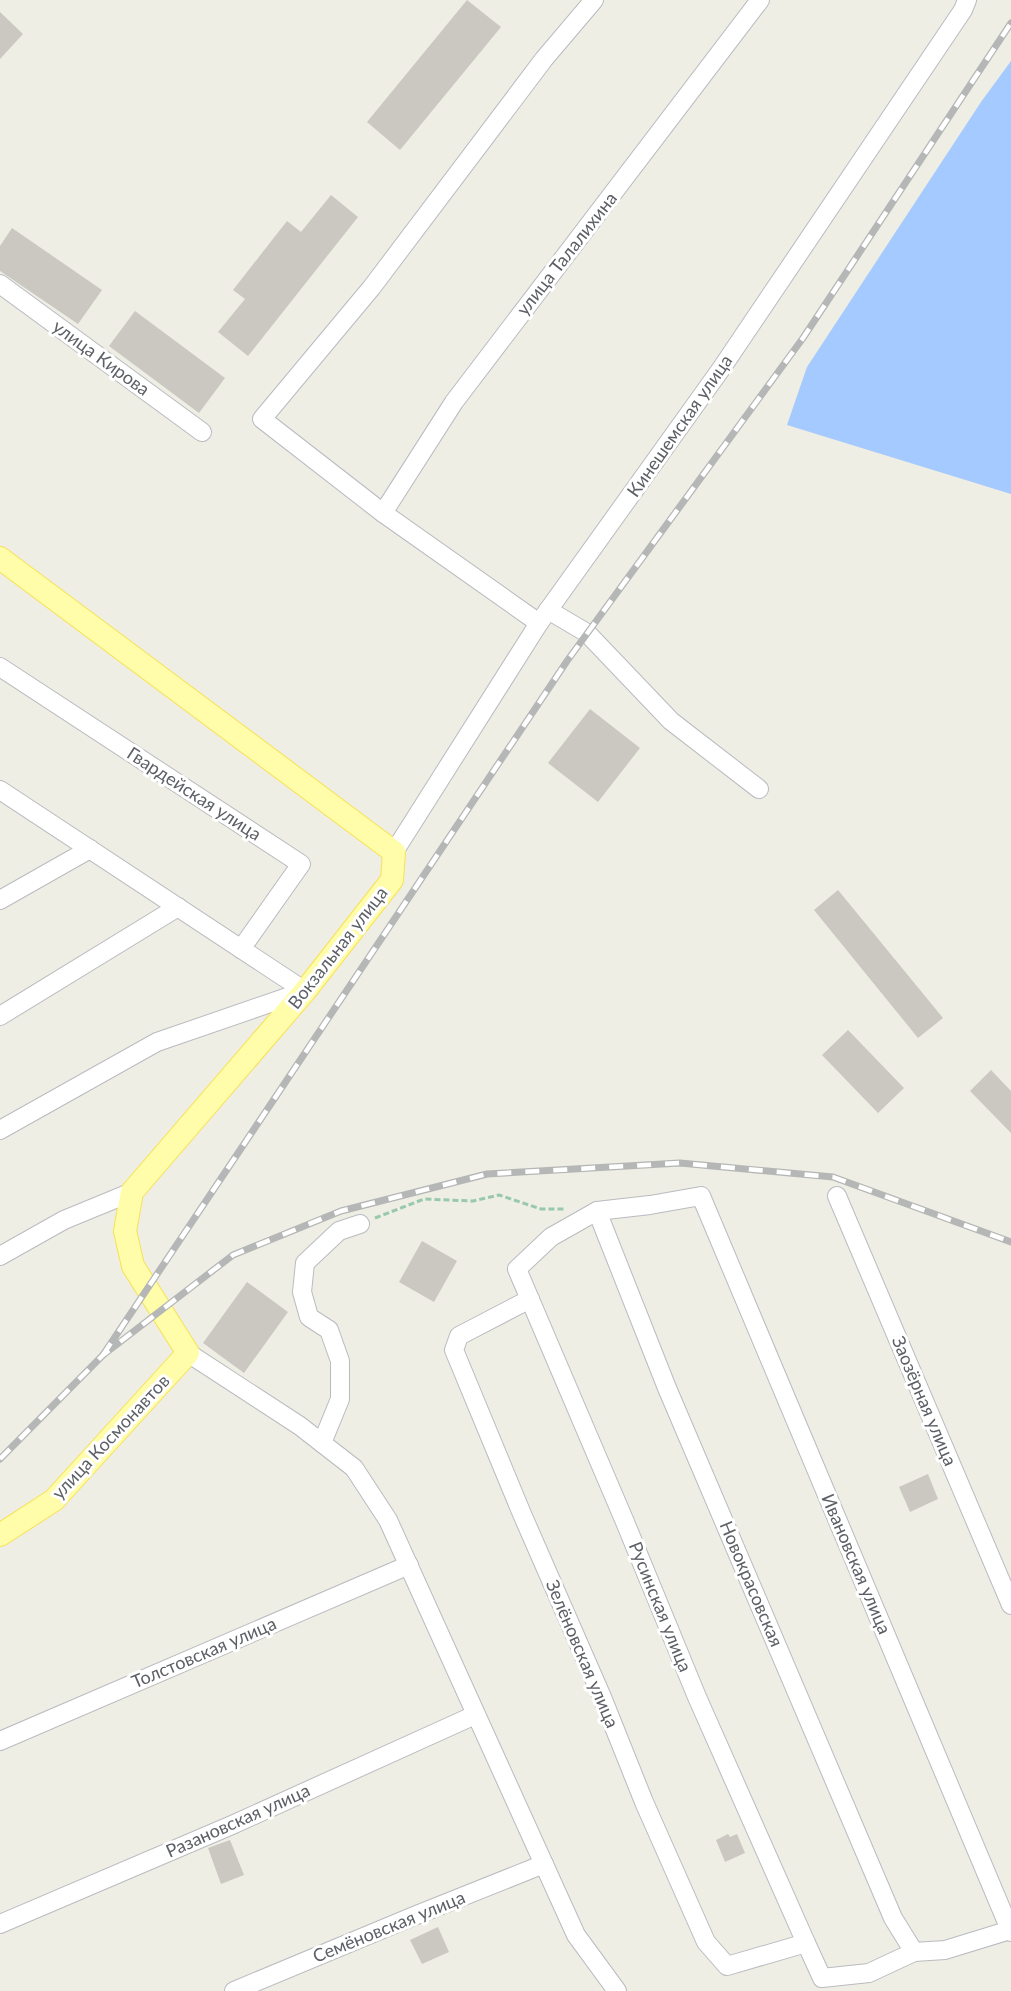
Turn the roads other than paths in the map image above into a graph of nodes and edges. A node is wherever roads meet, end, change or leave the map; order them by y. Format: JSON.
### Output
{"nodes":[{"id":1,"x":594,"y":0,"type":"edge"},
{"id":2,"x":760,"y":0,"type":"edge"},
{"id":3,"x":967,"y":0,"type":"edge"},
{"id":4,"x":0,"y":284,"type":"edge"},
{"id":5,"x":202,"y":432,"type":"dead end"},
{"id":6,"x":383,"y":513,"type":"junction"},
{"id":7,"x":0,"y":558,"type":"edge"},
{"id":8,"x":544,"y":617,"type":"junction"},
{"id":9,"x":0,"y":667,"type":"edge"},
{"id":10,"x":759,"y":789,"type":"dead end"},
{"id":11,"x":0,"y":790,"type":"edge"},
{"id":12,"x":90,"y":849,"type":"junction"},
{"id":13,"x":394,"y":852,"type":"junction"},
{"id":14,"x":0,"y":900,"type":"edge"},
{"id":15,"x":178,"y":907,"type":"junction"},
{"id":16,"x":241,"y":949,"type":"junction"},
{"id":17,"x":305,"y":992,"type":"junction"},
{"id":18,"x":0,"y":1016,"type":"edge"},
{"id":19,"x":0,"y":1130,"type":"edge"},
{"id":20,"x":132,"y":1192,"type":"junction"},
{"id":21,"x":837,"y":1196,"type":"dead end"},
{"id":22,"x":597,"y":1211,"type":"junction"},
{"id":23,"x":360,"y":1224,"type":"road end"},
{"id":24,"x":0,"y":1256,"type":"edge"},
{"id":25,"x":530,"y":1299,"type":"junction"},
{"id":26,"x":188,"y":1353,"type":"junction"},
{"id":27,"x":322,"y":1443,"type":"junction"},
{"id":28,"x":0,"y":1536,"type":"edge"},
{"id":29,"x":409,"y":1565,"type":"junction"},
{"id":30,"x":1011,"y":1605,"type":"edge"},
{"id":31,"x":475,"y":1715,"type":"junction"},
{"id":32,"x":0,"y":1741,"type":"edge"},
{"id":33,"x":543,"y":1864,"type":"junction"},
{"id":34,"x":0,"y":1924,"type":"edge"},
{"id":35,"x":1011,"y":1931,"type":"edge"},
{"id":36,"x":806,"y":1943,"type":"junction"},
{"id":37,"x":914,"y":1952,"type":"junction"},
{"id":38,"x":234,"y":1991,"type":"edge"},
{"id":39,"x":617,"y":1991,"type":"edge"}],
"edges":[{"from":1,"to":6,"type":"street"},
{"from":2,"to":6,"type":"street","name":"улица Талалихина"},
{"from":3,"to":8,"type":"street","name":"Кинешемская улица"},
{"from":4,"to":5,"type":"street","name":"улица Кирова"},
{"from":6,"to":8,"type":"street"},
{"from":7,"to":13,"type":"main road"},
{"from":8,"to":10,"type":"street"},
{"from":8,"to":13,"type":"street","name":"Кинешемская улица"},
{"from":9,"to":16,"type":"street","name":"Гвардейская улица"},
{"from":11,"to":12,"type":"street"},
{"from":12,"to":14,"type":"street"},
{"from":12,"to":15,"type":"street"},
{"from":13,"to":17,"type":"main road","name":"Вокзальная улица"},
{"from":15,"to":16,"type":"street"},
{"from":15,"to":18,"type":"street"},
{"from":16,"to":17,"type":"street"},
{"from":17,"to":19,"type":"street"},
{"from":17,"to":20,"type":"main road","name":"Вокзальная улица"},
{"from":20,"to":24,"type":"street"},
{"from":20,"to":26,"type":"main road"},
{"from":21,"to":30,"type":"street","name":"Заозёрная улица"},
{"from":22,"to":25,"type":"street","name":"Русинская улица"},
{"from":22,"to":35,"type":"street","name":"Ивановская улица"},
{"from":22,"to":37,"type":"street","name":"Новокрасовская"},
{"from":23,"to":27,"type":"street"},
{"from":25,"to":36,"type":"street","name":"Русинская улица"},
{"from":25,"to":36,"type":"street","name":"Зелёновская улица"},
{"from":26,"to":27,"type":"street"},
{"from":26,"to":28,"type":"main road","name":"улица Космонавтов"},
{"from":27,"to":29,"type":"street"},
{"from":29,"to":31,"type":"street"},
{"from":29,"to":32,"type":"street","name":"Толстовская улица"},
{"from":31,"to":33,"type":"street"},
{"from":31,"to":34,"type":"street","name":"Разановская улица"},
{"from":33,"to":38,"type":"street","name":"Семёновская улица"},
{"from":33,"to":39,"type":"street"},
{"from":35,"to":37,"type":"street"},
{"from":36,"to":37,"type":"street","name":"Русинская улица"}]}
